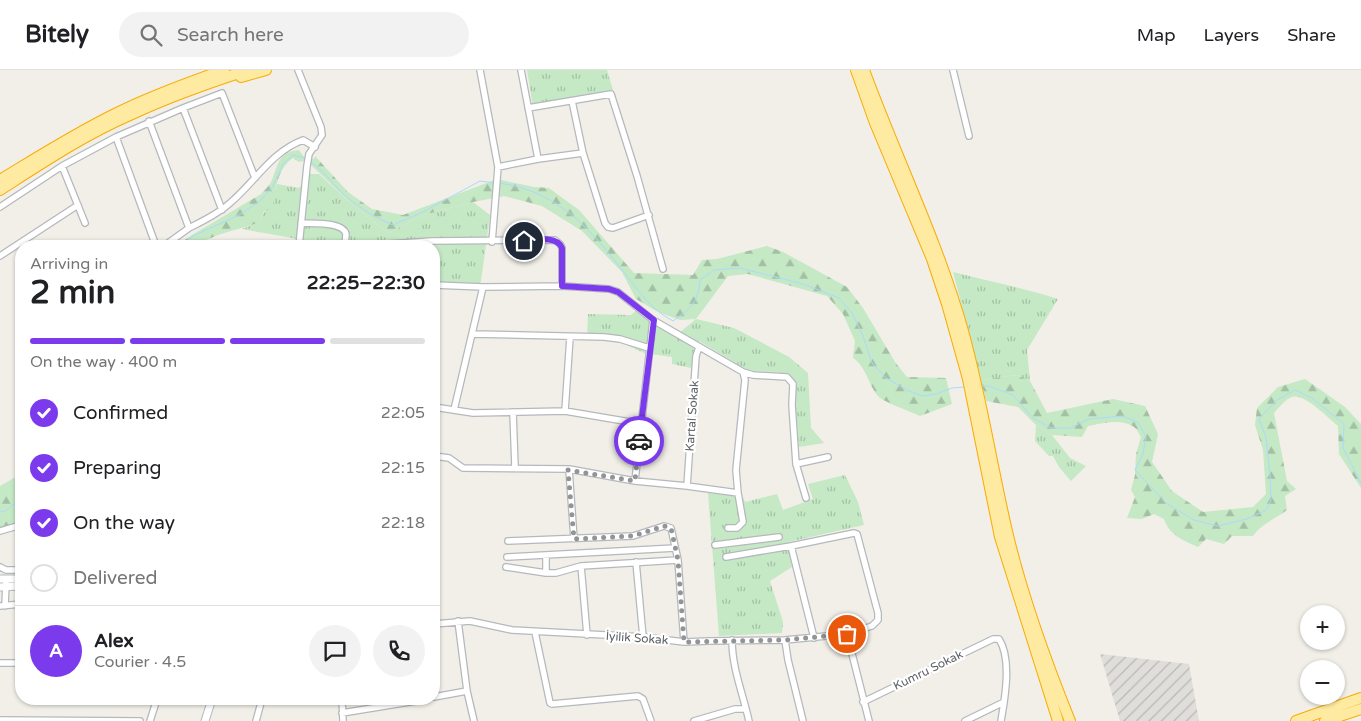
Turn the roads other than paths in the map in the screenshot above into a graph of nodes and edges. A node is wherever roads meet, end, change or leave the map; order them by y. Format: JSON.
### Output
{"nodes":[{"id":1,"x":224,"y":70,"type":"edge"},
{"id":2,"x":248,"y":70,"type":"edge"},
{"id":3,"x":266,"y":70,"type":"edge"},
{"id":4,"x":298,"y":70,"type":"edge"},
{"id":5,"x":480,"y":70,"type":"edge"},
{"id":6,"x":521,"y":70,"type":"edge"},
{"id":7,"x":856,"y":70,"type":"edge"},
{"id":8,"x":864,"y":70,"type":"edge"},
{"id":9,"x":953,"y":70,"type":"edge"},
{"id":10,"x":572,"y":101,"type":"junction"},
{"id":11,"x":183,"y":108,"type":"junction"},
{"id":12,"x":528,"y":108,"type":"junction"},
{"id":13,"x":130,"y":114,"type":"junction"},
{"id":14,"x":149,"y":121,"type":"junction"},
{"id":15,"x":969,"y":136,"type":"dead end"},
{"id":16,"x":116,"y":137,"type":"junction"},
{"id":17,"x":314,"y":147,"type":"junction"},
{"id":18,"x":583,"y":153,"type":"junction"},
{"id":19,"x":538,"y":159,"type":"junction"},
{"id":20,"x":62,"y":166,"type":"junction"},
{"id":21,"x":498,"y":169,"type":"junction"},
{"id":22,"x":254,"y":178,"type":"junction"},
{"id":23,"x":0,"y":180,"type":"edge"},
{"id":24,"x":0,"y":190,"type":"edge"},
{"id":25,"x":78,"y":205,"type":"junction"},
{"id":26,"x":0,"y":206,"type":"edge"},
{"id":27,"x":222,"y":210,"type":"junction"},
{"id":28,"x":649,"y":215,"type":"junction"},
{"id":29,"x":85,"y":223,"type":"dead end"},
{"id":30,"x":301,"y":223,"type":"junction"},
{"id":31,"x":189,"y":228,"type":"junction"},
{"id":32,"x":24,"y":240,"type":"edge"},
{"id":33,"x":154,"y":240,"type":"edge"},
{"id":34,"x":172,"y":240,"type":"edge"},
{"id":35,"x":300,"y":240,"type":"edge"},
{"id":36,"x":345,"y":240,"type":"edge"},
{"id":37,"x":492,"y":242,"type":"junction"},
{"id":38,"x":440,"y":244,"type":"edge"},
{"id":39,"x":15,"y":246,"type":"edge"},
{"id":40,"x":0,"y":256,"type":"edge"},
{"id":41,"x":663,"y":269,"type":"dead end"},
{"id":42,"x":440,"y":285,"type":"edge"},
{"id":43,"x":562,"y":286,"type":"junction"},
{"id":44,"x":483,"y":288,"type":"junction"},
{"id":45,"x":654,"y":320,"type":"junction"},
{"id":46,"x":472,"y":334,"type":"junction"},
{"id":47,"x":570,"y":337,"type":"junction"},
{"id":48,"x":699,"y":347,"type":"junction"},
{"id":49,"x":649,"y":348,"type":"junction"},
{"id":50,"x":743,"y":372,"type":"junction"},
{"id":51,"x":971,"y":378,"type":"junction"},
{"id":52,"x":975,"y":396,"type":"junction"},
{"id":53,"x":440,"y":408,"type":"edge"},
{"id":54,"x":454,"y":410,"type":"junction"},
{"id":55,"x":565,"y":410,"type":"junction"},
{"id":56,"x":512,"y":412,"type":"junction"},
{"id":57,"x":642,"y":424,"type":"junction"},
{"id":58,"x":440,"y":457,"type":"edge"},
{"id":59,"x":828,"y":457,"type":"dead end"},
{"id":60,"x":796,"y":464,"type":"junction"},
{"id":61,"x":515,"y":468,"type":"junction"},
{"id":62,"x":568,"y":470,"type":"junction"},
{"id":63,"x":635,"y":481,"type":"junction"},
{"id":64,"x":687,"y":486,"type":"junction"},
{"id":65,"x":738,"y":493,"type":"junction"},
{"id":66,"x":806,"y":498,"type":"dead end"},
{"id":67,"x":15,"y":527,"type":"edge"},
{"id":68,"x":728,"y":528,"type":"dead end"},
{"id":69,"x":0,"y":531,"type":"edge"},
{"id":70,"x":780,"y":537,"type":"dead end"},
{"id":71,"x":574,"y":539,"type":"junction"},
{"id":72,"x":508,"y":541,"type":"dead end"},
{"id":73,"x":716,"y":545,"type":"dead end"},
{"id":74,"x":791,"y":546,"type":"junction"},
{"id":75,"x":675,"y":548,"type":"junction"},
{"id":76,"x":546,"y":555,"type":"junction"},
{"id":77,"x":507,"y":557,"type":"dead end"},
{"id":78,"x":726,"y":557,"type":"dead end"},
{"id":79,"x":678,"y":560,"type":"junction"},
{"id":80,"x":636,"y":562,"type":"junction"},
{"id":81,"x":506,"y":566,"type":"dead end"},
{"id":82,"x":581,"y":566,"type":"junction"},
{"id":83,"x":0,"y":568,"type":"edge"},
{"id":84,"x":15,"y":570,"type":"edge"},
{"id":85,"x":546,"y":573,"type":"junction"},
{"id":86,"x":3,"y":583,"type":"edge"},
{"id":87,"x":3,"y":606,"type":"edge"},
{"id":88,"x":458,"y":622,"type":"junction"},
{"id":89,"x":440,"y":624,"type":"edge"},
{"id":90,"x":535,"y":632,"type":"junction"},
{"id":91,"x":847,"y":634,"type":"junction"},
{"id":92,"x":587,"y":635,"type":"junction"},
{"id":93,"x":642,"y":638,"type":"junction"},
{"id":94,"x":814,"y":638,"type":"junction"},
{"id":95,"x":732,"y":640,"type":"junction"},
{"id":96,"x":785,"y":640,"type":"junction"},
{"id":97,"x":684,"y":642,"type":"junction"},
{"id":98,"x":0,"y":663,"type":"edge"},
{"id":99,"x":15,"y":663,"type":"edge"},
{"id":100,"x":467,"y":691,"type":"junction"},
{"id":101,"x":440,"y":697,"type":"edge"},
{"id":102,"x":1361,"y":698,"type":"edge"},
{"id":103,"x":864,"y":702,"type":"junction"},
{"id":104,"x":1004,"y":702,"type":"junction"},
{"id":105,"x":155,"y":705,"type":"edge"},
{"id":106,"x":210,"y":705,"type":"edge"},
{"id":107,"x":260,"y":705,"type":"edge"},
{"id":108,"x":342,"y":705,"type":"edge"},
{"id":109,"x":388,"y":705,"type":"edge"},
{"id":110,"x":746,"y":708,"type":"junction"},
{"id":111,"x":1361,"y":709,"type":"edge"},
{"id":112,"x":342,"y":712,"type":"junction"},
{"id":113,"x":0,"y":720,"type":"edge"},
{"id":114,"x":140,"y":721,"type":"edge"},
{"id":115,"x":150,"y":721,"type":"edge"},
{"id":116,"x":205,"y":721,"type":"edge"},
{"id":117,"x":256,"y":721,"type":"edge"},
{"id":118,"x":343,"y":721,"type":"edge"},
{"id":119,"x":474,"y":721,"type":"edge"},
{"id":120,"x":651,"y":721,"type":"edge"},
{"id":121,"x":694,"y":721,"type":"edge"},
{"id":122,"x":749,"y":721,"type":"edge"},
{"id":123,"x":803,"y":721,"type":"edge"},
{"id":124,"x":869,"y":721,"type":"edge"},
{"id":125,"x":965,"y":721,"type":"edge"},
{"id":126,"x":1001,"y":721,"type":"edge"},
{"id":127,"x":1058,"y":721,"type":"edge"},
{"id":128,"x":1070,"y":721,"type":"edge"},
{"id":129,"x":1296,"y":721,"type":"edge"},
{"id":130,"x":1325,"y":721,"type":"edge"}],
"edges":[{"from":1,"to":23,"type":"highway"},
{"from":2,"to":13,"type":"highway"},
{"from":3,"to":13,"type":"highway"},
{"from":4,"to":17,"type":"street"},
{"from":5,"to":21,"type":"street"},
{"from":6,"to":12,"type":"street"},
{"from":7,"to":51,"type":"highway"},
{"from":8,"to":51,"type":"highway"},
{"from":9,"to":15,"type":"street"},
{"from":10,"to":12,"type":"street"},
{"from":10,"to":18,"type":"street"},
{"from":10,"to":28,"type":"street"},
{"from":11,"to":14,"type":"street"},
{"from":11,"to":22,"type":"street"},
{"from":11,"to":27,"type":"street"},
{"from":12,"to":19,"type":"street"},
{"from":13,"to":24,"type":"highway"},
{"from":14,"to":16,"type":"street"},
{"from":14,"to":31,"type":"street"},
{"from":16,"to":20,"type":"street"},
{"from":16,"to":33,"type":"street"},
{"from":17,"to":22,"type":"street"},
{"from":17,"to":30,"type":"street"},
{"from":18,"to":19,"type":"street"},
{"from":18,"to":28,"type":"street"},
{"from":19,"to":21,"type":"street"},
{"from":20,"to":25,"type":"street"},
{"from":20,"to":26,"type":"street"},
{"from":21,"to":37,"type":"street"},
{"from":22,"to":27,"type":"street"},
{"from":25,"to":29,"type":"street"},
{"from":25,"to":32,"type":"street"},
{"from":27,"to":31,"type":"street"},
{"from":28,"to":41,"type":"street"},
{"from":30,"to":35,"type":"street"},
{"from":30,"to":36,"type":"street"},
{"from":31,"to":34,"type":"street"},
{"from":37,"to":38,"type":"street"},
{"from":37,"to":43,"type":"street"},
{"from":39,"to":40,"type":"street"},
{"from":42,"to":44,"type":"street"},
{"from":43,"to":44,"type":"street"},
{"from":43,"to":45,"type":"street"},
{"from":44,"to":46,"type":"street"},
{"from":45,"to":48,"type":"street"},
{"from":45,"to":49,"type":"street"},
{"from":46,"to":47,"type":"street"},
{"from":46,"to":54,"type":"street"},
{"from":47,"to":49,"type":"street"},
{"from":47,"to":55,"type":"street"},
{"from":48,"to":50,"type":"street"},
{"from":48,"to":64,"type":"street","name":"Kartal Sokak"},
{"from":49,"to":57,"type":"street"},
{"from":50,"to":60,"type":"street"},
{"from":50,"to":65,"type":"street"},
{"from":51,"to":52,"type":"highway"},
{"from":52,"to":127,"type":"highway"},
{"from":52,"to":128,"type":"highway"},
{"from":53,"to":54,"type":"street"},
{"from":54,"to":56,"type":"street"},
{"from":55,"to":56,"type":"street"},
{"from":55,"to":57,"type":"street"},
{"from":56,"to":61,"type":"street"},
{"from":57,"to":63,"type":"street"},
{"from":58,"to":61,"type":"street"},
{"from":59,"to":60,"type":"street"},
{"from":60,"to":66,"type":"street"},
{"from":61,"to":62,"type":"street"},
{"from":62,"to":63,"type":"street"},
{"from":62,"to":71,"type":"street"},
{"from":63,"to":64,"type":"street"},
{"from":64,"to":65,"type":"street"},
{"from":65,"to":68,"type":"street"},
{"from":67,"to":69,"type":"street"},
{"from":70,"to":73,"type":"street"},
{"from":71,"to":72,"type":"street"},
{"from":71,"to":75,"type":"street"},
{"from":74,"to":78,"type":"street"},
{"from":74,"to":91,"type":"street","name":"İyilik Sokak"},
{"from":74,"to":94,"type":"street"},
{"from":75,"to":76,"type":"street"},
{"from":75,"to":79,"type":"street"},
{"from":76,"to":77,"type":"street"},
{"from":76,"to":85,"type":"street"},
{"from":79,"to":80,"type":"street"},
{"from":79,"to":97,"type":"street"},
{"from":80,"to":82,"type":"street"},
{"from":80,"to":93,"type":"street"},
{"from":81,"to":85,"type":"street"},
{"from":82,"to":85,"type":"street"},
{"from":82,"to":92,"type":"street"},
{"from":83,"to":84,"type":"street"},
{"from":86,"to":87,"type":"street"},
{"from":88,"to":89,"type":"street","name":"İyilik Sokak"},
{"from":88,"to":90,"type":"street","name":"İyilik Sokak"},
{"from":88,"to":100,"type":"street"},
{"from":90,"to":92,"type":"street","name":"İyilik Sokak"},
{"from":90,"to":120,"type":"street"},
{"from":91,"to":94,"type":"street","name":"İyilik Sokak"},
{"from":91,"to":103,"type":"street"},
{"from":92,"to":93,"type":"street","name":"İyilik Sokak"},
{"from":93,"to":97,"type":"street","name":"İyilik Sokak"},
{"from":94,"to":96,"type":"street","name":"İyilik Sokak"},
{"from":95,"to":96,"type":"street","name":"İyilik Sokak"},
{"from":95,"to":97,"type":"street","name":"İyilik Sokak"},
{"from":95,"to":110,"type":"street"},
{"from":96,"to":123,"type":"street"},
{"from":98,"to":99,"type":"street"},
{"from":100,"to":101,"type":"street"},
{"from":100,"to":119,"type":"street"},
{"from":102,"to":129,"type":"highway"},
{"from":103,"to":104,"type":"street","name":"Kumru Sokak"},
{"from":103,"to":124,"type":"street"},
{"from":104,"to":125,"type":"street"},
{"from":104,"to":126,"type":"street"},
{"from":105,"to":115,"type":"street"},
{"from":106,"to":116,"type":"street"},
{"from":107,"to":117,"type":"street"},
{"from":108,"to":112,"type":"street"},
{"from":109,"to":112,"type":"street"},
{"from":110,"to":121,"type":"street"},
{"from":110,"to":122,"type":"street"},
{"from":111,"to":130,"type":"highway"},
{"from":112,"to":118,"type":"street"},
{"from":113,"to":114,"type":"street"}]}
